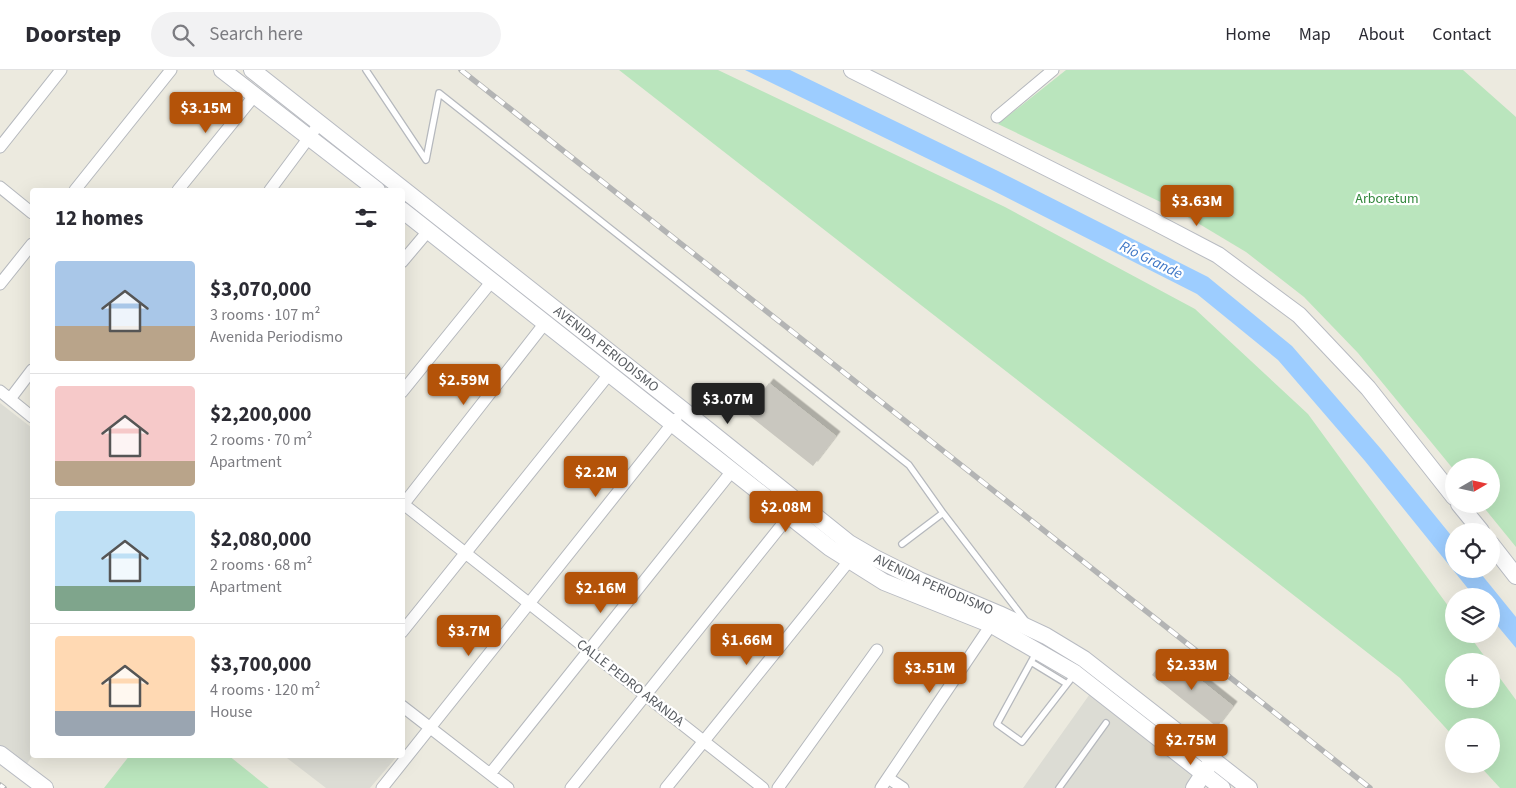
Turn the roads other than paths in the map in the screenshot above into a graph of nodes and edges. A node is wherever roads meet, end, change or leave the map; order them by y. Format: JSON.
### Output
{"nodes":[{"id":1,"x":61,"y":70,"type":"edge"},
{"id":2,"x":171,"y":70,"type":"edge"},
{"id":3,"x":222,"y":70,"type":"edge"},
{"id":4,"x":366,"y":70,"type":"edge"},
{"id":5,"x":852,"y":70,"type":"edge"},
{"id":6,"x":1053,"y":70,"type":"edge"},
{"id":7,"x":261,"y":73,"type":"edge"},
{"id":8,"x":255,"y":95,"type":"junction"},
{"id":9,"x":997,"y":117,"type":"dead end"},
{"id":10,"x":314,"y":131,"type":"junction"},
{"id":11,"x":0,"y":147,"type":"edge"},
{"id":12,"x":0,"y":187,"type":"edge"},
{"id":13,"x":77,"y":188,"type":"edge"},
{"id":14,"x":180,"y":188,"type":"edge"},
{"id":15,"x":271,"y":188,"type":"edge"},
{"id":16,"x":371,"y":188,"type":"edge"},
{"id":17,"x":389,"y":188,"type":"edge"},
{"id":18,"x":405,"y":200,"type":"edge"},
{"id":19,"x":30,"y":211,"type":"edge"},
{"id":20,"x":405,"y":212,"type":"edge"},
{"id":21,"x":428,"y":230,"type":"junction"},
{"id":22,"x":30,"y":246,"type":"edge"},
{"id":23,"x":405,"y":258,"type":"edge"},
{"id":24,"x":492,"y":281,"type":"junction"},
{"id":25,"x":0,"y":284,"type":"edge"},
{"id":26,"x":545,"y":323,"type":"junction"},
{"id":27,"x":30,"y":373,"type":"edge"},
{"id":28,"x":610,"y":373,"type":"junction"},
{"id":29,"x":405,"y":388,"type":"edge"},
{"id":30,"x":0,"y":391,"type":"edge"},
{"id":31,"x":10,"y":399,"type":"junction"},
{"id":32,"x":683,"y":410,"type":"junction"},
{"id":33,"x":30,"y":415,"type":"edge"},
{"id":34,"x":672,"y":424,"type":"junction"},
{"id":35,"x":732,"y":471,"type":"junction"},
{"id":36,"x":1445,"y":486,"type":"edge"},
{"id":37,"x":405,"y":501,"type":"edge"},
{"id":38,"x":405,"y":506,"type":"edge"},
{"id":39,"x":943,"y":513,"type":"junction"},
{"id":40,"x":1466,"y":513,"type":"edge"},
{"id":41,"x":789,"y":516,"type":"junction"},
{"id":42,"x":1474,"y":523,"type":"edge"},
{"id":43,"x":902,"y":544,"type":"dead end"},
{"id":44,"x":466,"y":553,"type":"junction"},
{"id":45,"x":1500,"y":556,"type":"edge"},
{"id":46,"x":849,"y":561,"type":"junction"},
{"id":47,"x":1516,"y":576,"type":"edge"},
{"id":48,"x":529,"y":604,"type":"junction"},
{"id":49,"x":996,"y":619,"type":"junction"},
{"id":50,"x":405,"y":628,"type":"edge"},
{"id":51,"x":1037,"y":644,"type":"junction"},
{"id":52,"x":877,"y":650,"type":"dead end"},
{"id":53,"x":588,"y":651,"type":"junction"},
{"id":54,"x":1084,"y":659,"type":"junction"},
{"id":55,"x":1071,"y":679,"type":"junction"},
{"id":56,"x":645,"y":696,"type":"junction"},
{"id":57,"x":405,"y":708,"type":"edge"},
{"id":58,"x":1106,"y":723,"type":"dead end"},
{"id":59,"x":430,"y":727,"type":"junction"},
{"id":60,"x":704,"y":742,"type":"junction"},
{"id":61,"x":0,"y":754,"type":"edge"},
{"id":62,"x":1212,"y":759,"type":"junction"},
{"id":63,"x":490,"y":774,"type":"junction"},
{"id":64,"x":1204,"y":774,"type":"junction"},
{"id":65,"x":885,"y":783,"type":"edge"},
{"id":66,"x":1221,"y":783,"type":"edge"},
{"id":67,"x":45,"y":788,"type":"edge"},
{"id":68,"x":382,"y":788,"type":"edge"},
{"id":69,"x":508,"y":788,"type":"edge"},
{"id":70,"x":571,"y":788,"type":"edge"},
{"id":71,"x":666,"y":788,"type":"edge"},
{"id":72,"x":763,"y":788,"type":"edge"},
{"id":73,"x":778,"y":788,"type":"edge"},
{"id":74,"x":903,"y":788,"type":"edge"},
{"id":75,"x":1059,"y":788,"type":"edge"},
{"id":76,"x":1194,"y":788,"type":"edge"},
{"id":77,"x":1249,"y":788,"type":"edge"}],
"edges":[{"from":1,"to":11,"type":"street"},
{"from":2,"to":13,"type":"street"},
{"from":3,"to":8,"type":"street","name":"AVENIDA PERIODISMO"},
{"from":4,"to":39,"type":"lane"},
{"from":5,"to":36,"type":"street"},
{"from":6,"to":9,"type":"street"},
{"from":7,"to":10,"type":"street","name":"AVENIDA PERIODISMO"},
{"from":8,"to":10,"type":"street","name":"AVENIDA PERIODISMO"},
{"from":8,"to":14,"type":"street"},
{"from":10,"to":15,"type":"street"},
{"from":10,"to":16,"type":"street","name":"AVENIDA PERIODISMO"},
{"from":10,"to":17,"type":"street","name":"AVENIDA PERIODISMO"},
{"from":12,"to":19,"type":"street"},
{"from":18,"to":32,"type":"street","name":"AVENIDA PERIODISMO"},
{"from":20,"to":21,"type":"street","name":"AVENIDA PERIODISMO"},
{"from":21,"to":23,"type":"street"},
{"from":21,"to":24,"type":"street","name":"AVENIDA PERIODISMO"},
{"from":22,"to":25,"type":"street"},
{"from":24,"to":26,"type":"street","name":"AVENIDA PERIODISMO"},
{"from":24,"to":29,"type":"street"},
{"from":26,"to":28,"type":"street","name":"AVENIDA PERIODISMO"},
{"from":26,"to":37,"type":"street"},
{"from":27,"to":31,"type":"street"},
{"from":28,"to":34,"type":"street","name":"AVENIDA PERIODISMO"},
{"from":28,"to":44,"type":"street"},
{"from":30,"to":31,"type":"street"},
{"from":31,"to":33,"type":"street"},
{"from":32,"to":34,"type":"street"},
{"from":32,"to":49,"type":"street","name":"AVENIDA PERIODISMO"},
{"from":34,"to":35,"type":"street","name":"AVENIDA PERIODISMO"},
{"from":34,"to":48,"type":"street"},
{"from":35,"to":41,"type":"street","name":"AVENIDA PERIODISMO"},
{"from":35,"to":53,"type":"street"},
{"from":38,"to":44,"type":"street","name":"CALLE PEDRO ARANDA"},
{"from":39,"to":43,"type":"lane"},
{"from":39,"to":51,"type":"lane"},
{"from":40,"to":42,"type":"street"},
{"from":41,"to":46,"type":"street","name":"AVENIDA PERIODISMO"},
{"from":41,"to":56,"type":"street"},
{"from":44,"to":48,"type":"street","name":"CALLE PEDRO ARANDA"},
{"from":44,"to":50,"type":"street"},
{"from":45,"to":47,"type":"street"},
{"from":46,"to":49,"type":"street","name":"AVENIDA PERIODISMO"},
{"from":46,"to":60,"type":"street"},
{"from":48,"to":53,"type":"street","name":"CALLE PEDRO ARANDA"},
{"from":48,"to":59,"type":"street"},
{"from":49,"to":51,"type":"street","name":"AVENIDA PERIODISMO"},
{"from":49,"to":65,"type":"street"},
{"from":51,"to":54,"type":"street","name":"AVENIDA PERIODISMO"},
{"from":51,"to":55,"type":"street","name":"AVENIDA PERIODISMO"},
{"from":51,"to":55,"type":"lane"},
{"from":52,"to":73,"type":"street"},
{"from":53,"to":56,"type":"street","name":"CALLE PEDRO ARANDA"},
{"from":53,"to":63,"type":"street"},
{"from":54,"to":55,"type":"lane"},
{"from":54,"to":62,"type":"street","name":"AVENIDA PERIODISMO"},
{"from":55,"to":64,"type":"street","name":"AVENIDA PERIODISMO"},
{"from":56,"to":60,"type":"street","name":"CALLE PEDRO ARANDA"},
{"from":56,"to":70,"type":"street"},
{"from":57,"to":59,"type":"street"},
{"from":58,"to":75,"type":"lane"},
{"from":59,"to":63,"type":"street"},
{"from":59,"to":68,"type":"street"},
{"from":60,"to":71,"type":"street"},
{"from":60,"to":72,"type":"street","name":"CALLE PEDRO ARANDA"},
{"from":61,"to":67,"type":"street"},
{"from":62,"to":64,"type":"street"},
{"from":62,"to":66,"type":"street","name":"AVENIDA PERIODISMO"},
{"from":63,"to":69,"type":"street"},
{"from":64,"to":66,"type":"street","name":"AVENIDA PERIODISMO"},
{"from":64,"to":76,"type":"street"},
{"from":65,"to":74,"type":"street"},
{"from":66,"to":77,"type":"street","name":"AVENIDA PERIODISMO"}]}
